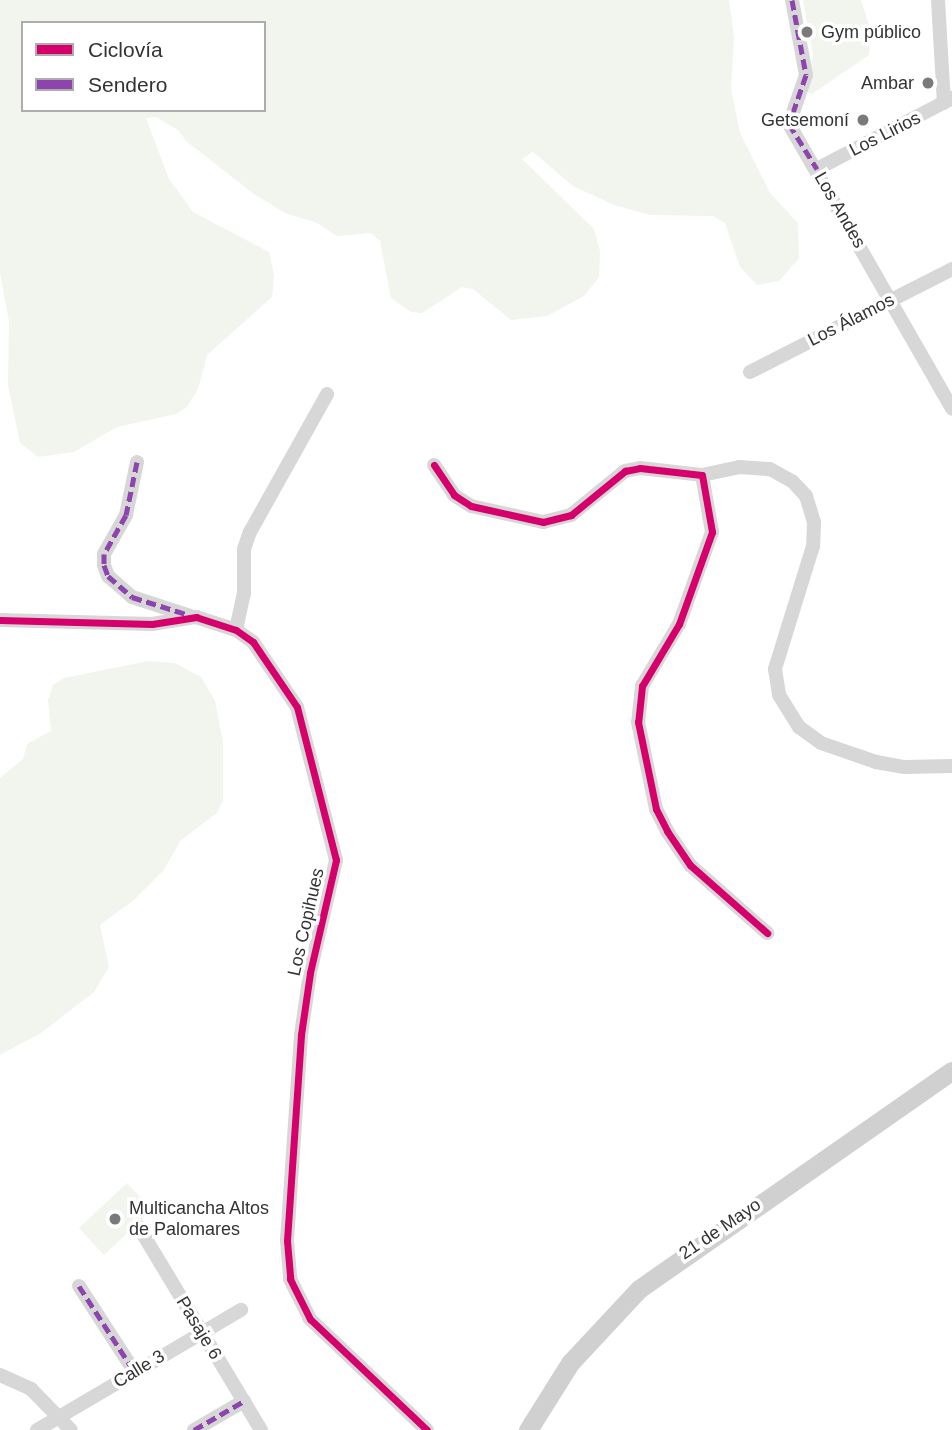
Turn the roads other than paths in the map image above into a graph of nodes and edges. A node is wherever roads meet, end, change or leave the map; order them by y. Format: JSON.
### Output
{"nodes":[{"id":1,"x":792,"y":0,"type":"edge"},
{"id":2,"x":938,"y":0,"type":"edge"},
{"id":3,"x":948,"y":101,"type":"edge"},
{"id":4,"x":817,"y":169,"type":"junction"},
{"id":5,"x":952,"y":269,"type":"edge"},
{"id":6,"x":891,"y":300,"type":"junction"},
{"id":7,"x":750,"y":372,"type":"dead end"},
{"id":8,"x":327,"y":394,"type":"dead end"},
{"id":9,"x":952,"y":409,"type":"edge"},
{"id":10,"x":137,"y":462,"type":"dead end"},
{"id":11,"x":434,"y":465,"type":"dead end"},
{"id":12,"x":702,"y":475,"type":"junction"},
{"id":13,"x":196,"y":617,"type":"junction"},
{"id":14,"x":0,"y":620,"type":"edge"},
{"id":15,"x":236,"y":630,"type":"junction"},
{"id":16,"x":952,"y":765,"type":"edge"},
{"id":17,"x":766,"y":933,"type":"dead end"},
{"id":18,"x":952,"y":1071,"type":"edge"},
{"id":19,"x":138,"y":1226,"type":"dead end"},
{"id":20,"x":79,"y":1286,"type":"dead end"},
{"id":21,"x":241,"y":1310,"type":"dead end"},
{"id":22,"x":202,"y":1332,"type":"junction"},
{"id":23,"x":134,"y":1371,"type":"junction"},
{"id":24,"x":0,"y":1375,"type":"edge"},
{"id":25,"x":244,"y":1401,"type":"junction"},
{"id":26,"x":61,"y":1416,"type":"junction"},
{"id":27,"x":37,"y":1430,"type":"edge"},
{"id":28,"x":71,"y":1430,"type":"edge"},
{"id":29,"x":194,"y":1430,"type":"edge"},
{"id":30,"x":261,"y":1430,"type":"edge"},
{"id":31,"x":427,"y":1430,"type":"edge"},
{"id":32,"x":528,"y":1430,"type":"edge"}],
"edges":[{"from":1,"to":4,"type":"street","name":"Los Andes"},
{"from":2,"to":3,"type":"street"},
{"from":3,"to":4,"type":"street","name":"Los Lirios"},
{"from":4,"to":6,"type":"street","name":"Los Andes"},
{"from":5,"to":6,"type":"street","name":"Los Álamos"},
{"from":6,"to":7,"type":"street","name":"Los Álamos"},
{"from":6,"to":9,"type":"street","name":"Los Andes"},
{"from":8,"to":15,"type":"street"},
{"from":10,"to":13,"type":"street"},
{"from":11,"to":12,"type":"street"},
{"from":12,"to":16,"type":"street"},
{"from":12,"to":17,"type":"street"},
{"from":13,"to":14,"type":"street","name":"Los Copihues"},
{"from":13,"to":15,"type":"street","name":"Los Copihues"},
{"from":15,"to":31,"type":"street","name":"Los Copihues"},
{"from":18,"to":32,"type":"street","name":"21 de Mayo"},
{"from":19,"to":22,"type":"street","name":"Pasaje 6"},
{"from":20,"to":23,"type":"street"},
{"from":21,"to":22,"type":"street","name":"Calle 3"},
{"from":22,"to":23,"type":"street","name":"Calle 3"},
{"from":22,"to":25,"type":"street","name":"Pasaje 6"},
{"from":23,"to":26,"type":"street","name":"Calle 3"},
{"from":24,"to":26,"type":"street"},
{"from":25,"to":29,"type":"street"},
{"from":25,"to":30,"type":"street","name":"Pasaje 6"},
{"from":26,"to":27,"type":"street","name":"Calle 3"},
{"from":26,"to":28,"type":"street"}]}
